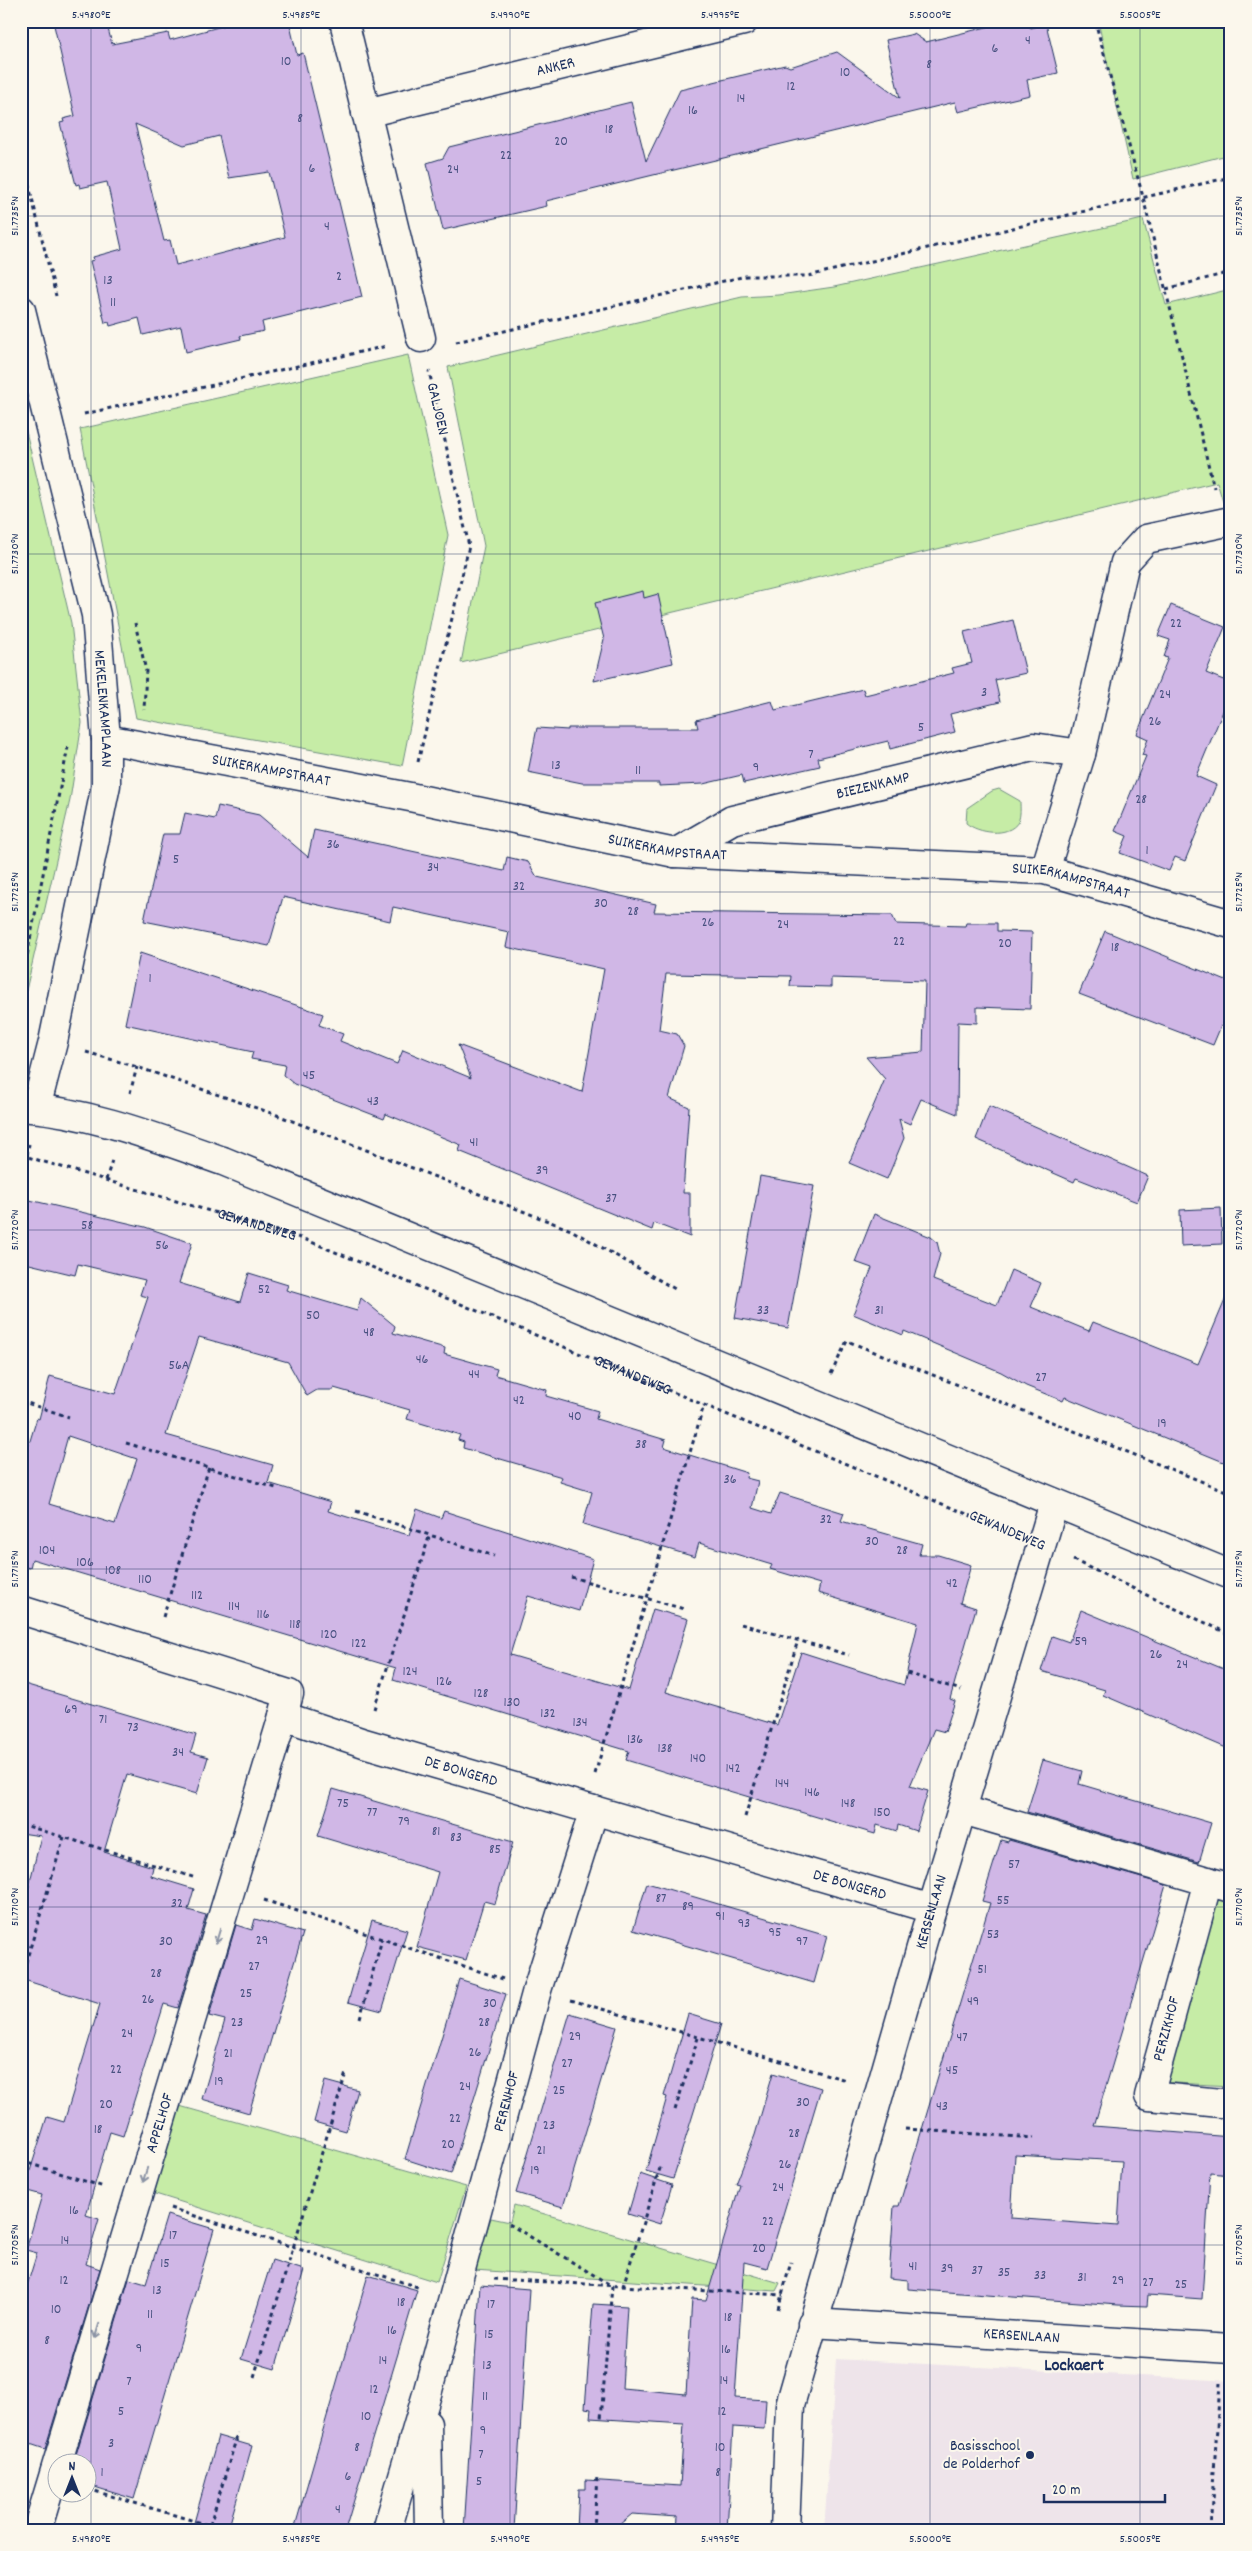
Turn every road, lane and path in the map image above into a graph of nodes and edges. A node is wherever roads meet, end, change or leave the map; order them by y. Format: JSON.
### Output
{"nodes":[{"id":1,"x":344,"y":21,"type":"edge"},
{"id":2,"x":744,"y":21,"type":"edge"},
{"id":3,"x":1095,"y":21,"type":"edge"},
{"id":4,"x":366,"y":113,"type":"junction"},
{"id":5,"x":1231,"y":177,"type":"edge"},
{"id":6,"x":1143,"y":197,"type":"junction"},
{"id":7,"x":1231,"y":272,"type":"edge"},
{"id":8,"x":1166,"y":289,"type":"junction"},
{"id":9,"x":21,"y":310,"type":"edge"},
{"id":10,"x":423,"y":343,"type":"junction"},
{"id":11,"x":50,"y":424,"type":"junction"},
{"id":12,"x":1226,"y":522,"type":"edge"},
{"id":13,"x":106,"y":739,"type":"junction"},
{"id":14,"x":69,"y":743,"type":"dead end"},
{"id":15,"x":1081,"y":754,"type":"junction"},
{"id":16,"x":410,"y":797,"type":"junction"},
{"id":17,"x":675,"y":853,"type":"junction"},
{"id":18,"x":1045,"y":870,"type":"junction"},
{"id":19,"x":1231,"y":924,"type":"edge"},
{"id":20,"x":21,"y":986,"type":"edge"},
{"id":21,"x":53,"y":1042,"type":"junction"},
{"id":22,"x":28,"y":1107,"type":"edge"},
{"id":23,"x":21,"y":1154,"type":"edge"},
{"id":24,"x":675,"y":1289,"type":"dead end"},
{"id":25,"x":21,"y":1401,"type":"edge"},
{"id":26,"x":704,"y":1405,"type":"junction"},
{"id":27,"x":816,"y":1405,"type":"junction"},
{"id":28,"x":69,"y":1417,"type":"dead end"},
{"id":29,"x":126,"y":1443,"type":"dead end"},
{"id":30,"x":209,"y":1467,"type":"junction"},
{"id":31,"x":276,"y":1488,"type":"dead end"},
{"id":32,"x":1231,"y":1493,"type":"edge"},
{"id":33,"x":1054,"y":1503,"type":"junction"},
{"id":34,"x":356,"y":1511,"type":"dead end"},
{"id":35,"x":430,"y":1534,"type":"junction"},
{"id":36,"x":1041,"y":1545,"type":"junction"},
{"id":37,"x":494,"y":1556,"type":"dead end"},
{"id":38,"x":1231,"y":1575,"type":"edge"},
{"id":39,"x":571,"y":1577,"type":"dead end"},
{"id":40,"x":646,"y":1598,"type":"junction"},
{"id":41,"x":684,"y":1609,"type":"dead end"},
{"id":42,"x":21,"y":1610,"type":"edge"},
{"id":43,"x":741,"y":1624,"type":"dead end"},
{"id":44,"x":1231,"y":1635,"type":"edge"},
{"id":45,"x":798,"y":1640,"type":"junction"},
{"id":46,"x":153,"y":1651,"type":"junction"},
{"id":47,"x":849,"y":1655,"type":"dead end"},
{"id":48,"x":907,"y":1673,"type":"dead end"},
{"id":49,"x":995,"y":1701,"type":"junction"},
{"id":50,"x":283,"y":1716,"type":"junction"},
{"id":51,"x":364,"y":1743,"type":"junction"},
{"id":52,"x":590,"y":1808,"type":"junction"},
{"id":53,"x":963,"y":1810,"type":"junction"},
{"id":54,"x":21,"y":1824,"type":"edge"},
{"id":55,"x":64,"y":1837,"type":"junction"},
{"id":56,"x":735,"y":1852,"type":"junction"},
{"id":57,"x":1219,"y":1885,"type":"edge"},
{"id":58,"x":232,"y":1890,"type":"junction"},
{"id":59,"x":932,"y":1909,"type":"junction"},
{"id":60,"x":382,"y":1939,"type":"junction"},
{"id":61,"x":21,"y":1978,"type":"edge"},
{"id":62,"x":537,"y":1990,"type":"junction"},
{"id":63,"x":360,"y":2018,"type":"dead end"},
{"id":64,"x":698,"y":2038,"type":"junction"},
{"id":65,"x":346,"y":2073,"type":"dead end"},
{"id":66,"x":880,"y":2090,"type":"junction"},
{"id":67,"x":1231,"y":2104,"type":"edge"},
{"id":68,"x":676,"y":2110,"type":"dead end"},
{"id":69,"x":869,"y":2126,"type":"junction"},
{"id":70,"x":1034,"y":2138,"type":"dead end"},
{"id":71,"x":21,"y":2161,"type":"edge"},
{"id":72,"x":661,"y":2166,"type":"dead end"},
{"id":73,"x":138,"y":2197,"type":"junction"},
{"id":74,"x":478,"y":2206,"type":"junction"},
{"id":75,"x":294,"y":2247,"type":"junction"},
{"id":76,"x":612,"y":2286,"type":"junction"},
{"id":77,"x":622,"y":2286,"type":"junction"},
{"id":78,"x":456,"y":2288,"type":"junction"},
{"id":79,"x":820,"y":2297,"type":"junction"},
{"id":80,"x":812,"y":2323,"type":"junction"},
{"id":81,"x":1227,"y":2348,"type":"edge"},
{"id":82,"x":254,"y":2377,"type":"dead end"},
{"id":83,"x":427,"y":2394,"type":"junction"},
{"id":84,"x":601,"y":2419,"type":"dead end"},
{"id":85,"x":238,"y":2433,"type":"dead end"},
{"id":86,"x":596,"y":2475,"type":"dead end"},
{"id":87,"x":98,"y":2491,"type":"edge"},
{"id":88,"x":210,"y":2525,"type":"junction"},
{"id":89,"x":37,"y":2530,"type":"edge"},
{"id":90,"x":224,"y":2530,"type":"edge"},
{"id":91,"x":387,"y":2530,"type":"edge"},
{"id":92,"x":429,"y":2530,"type":"edge"},
{"id":93,"x":594,"y":2530,"type":"edge"},
{"id":94,"x":785,"y":2530,"type":"edge"},
{"id":95,"x":1210,"y":2530,"type":"edge"}],
"edges":[{"from":1,"to":4,"type":"street"},
{"from":2,"to":4,"type":"street","name":"ANKER"},
{"from":3,"to":6,"type":"path"},
{"from":4,"to":10,"type":"street"},
{"from":5,"to":6,"type":"path"},
{"from":6,"to":8,"type":"path"},
{"from":6,"to":10,"type":"path"},
{"from":7,"to":8,"type":"path"},
{"from":8,"to":12,"type":"path"},
{"from":9,"to":11,"type":"street","name":"MEKELENKAMPLAAN"},
{"from":10,"to":11,"type":"path"},
{"from":10,"to":16,"type":"path","name":"GALJOEN"},
{"from":11,"to":13,"type":"street","name":"MEKELENKAMPLAAN"},
{"from":12,"to":15,"type":"street"},
{"from":13,"to":16,"type":"street","name":"SUIKERKAMPSTRAAT"},
{"from":13,"to":21,"type":"street","name":"MEKELENKAMPLAAN"},
{"from":14,"to":20,"type":"path"},
{"from":15,"to":17,"type":"street","name":"BIEZENKAMP"},
{"from":15,"to":18,"type":"street"},
{"from":16,"to":17,"type":"street","name":"SUIKERKAMPSTRAAT"},
{"from":17,"to":18,"type":"street","name":"SUIKERKAMPSTRAAT"},
{"from":18,"to":19,"type":"street","name":"SUIKERKAMPSTRAAT"},
{"from":21,"to":22,"type":"street","name":"MEKELENKAMPLAAN"},
{"from":21,"to":24,"type":"path"},
{"from":22,"to":27,"type":"street"},
{"from":23,"to":26,"type":"path","name":"GEWANDEWEG"},
{"from":25,"to":28,"type":"path"},
{"from":26,"to":36,"type":"path","name":"GEWANDEWEG"},
{"from":26,"to":40,"type":"path"},
{"from":27,"to":32,"type":"path"},
{"from":27,"to":33,"type":"street"},
{"from":29,"to":30,"type":"path"},
{"from":30,"to":31,"type":"path"},
{"from":30,"to":46,"type":"path"},
{"from":33,"to":36,"type":"street","name":"KERSENLAAN"},
{"from":33,"to":38,"type":"street"},
{"from":34,"to":35,"type":"path"},
{"from":35,"to":37,"type":"path"},
{"from":35,"to":51,"type":"path"},
{"from":36,"to":44,"type":"path","name":"GEWANDEWEG"},
{"from":36,"to":49,"type":"street","name":"KERSENLAAN"},
{"from":39,"to":40,"type":"path"},
{"from":40,"to":41,"type":"path"},
{"from":40,"to":52,"type":"path"},
{"from":42,"to":46,"type":"street"},
{"from":43,"to":45,"type":"path"},
{"from":45,"to":47,"type":"path"},
{"from":45,"to":56,"type":"path"},
{"from":46,"to":50,"type":"street"},
{"from":48,"to":49,"type":"path"},
{"from":49,"to":53,"type":"street","name":"KERSENLAAN"},
{"from":50,"to":51,"type":"street","name":"DE BONGERD"},
{"from":50,"to":58,"type":"street","name":"APPELHOF"},
{"from":51,"to":52,"type":"street","name":"DE BONGERD"},
{"from":52,"to":56,"type":"street","name":"DE BONGERD"},
{"from":52,"to":62,"type":"street","name":"PERENHOF"},
{"from":53,"to":57,"type":"street","name":"PERZIKHOF"},
{"from":53,"to":59,"type":"street","name":"KERSENLAAN"},
{"from":54,"to":55,"type":"path"},
{"from":55,"to":58,"type":"path"},
{"from":55,"to":61,"type":"path"},
{"from":56,"to":59,"type":"street","name":"DE BONGERD"},
{"from":57,"to":67,"type":"street","name":"PERZIKHOF"},
{"from":58,"to":60,"type":"path"},
{"from":58,"to":73,"type":"street","name":"APPELHOF","one_way":true},
{"from":59,"to":66,"type":"street","name":"KERSENLAAN"},
{"from":60,"to":62,"type":"path"},
{"from":60,"to":63,"type":"path"},
{"from":62,"to":64,"type":"path"},
{"from":62,"to":74,"type":"street","name":"PERENHOF"},
{"from":64,"to":66,"type":"path"},
{"from":64,"to":68,"type":"path"},
{"from":65,"to":75,"type":"path"},
{"from":66,"to":69,"type":"street","name":"KERSENLAAN"},
{"from":69,"to":70,"type":"path"},
{"from":69,"to":79,"type":"street","name":"KERSENLAAN"},
{"from":71,"to":73,"type":"path"},
{"from":72,"to":77,"type":"path"},
{"from":73,"to":75,"type":"path"},
{"from":73,"to":89,"type":"street","name":"APPELHOF","one_way":true},
{"from":74,"to":76,"type":"path"},
{"from":74,"to":78,"type":"street","name":"PERENHOF"},
{"from":75,"to":78,"type":"path"},
{"from":75,"to":82,"type":"path"},
{"from":76,"to":77,"type":"path"},
{"from":76,"to":78,"type":"path"},
{"from":76,"to":84,"type":"path"},
{"from":77,"to":79,"type":"path"},
{"from":78,"to":83,"type":"street","name":"PERENHOF"},
{"from":79,"to":80,"type":"street","name":"KERSENLAAN"},
{"from":80,"to":81,"type":"street","name":"KERSENLAAN"},
{"from":80,"to":94,"type":"street","name":"KERSENLAAN"},
{"from":81,"to":95,"type":"path"},
{"from":83,"to":91,"type":"street","name":"PERENHOF"},
{"from":83,"to":92,"type":"street","name":"PERENHOF"},
{"from":85,"to":88,"type":"path"},
{"from":86,"to":93,"type":"path"},
{"from":87,"to":88,"type":"path"},
{"from":88,"to":90,"type":"path"}]}
